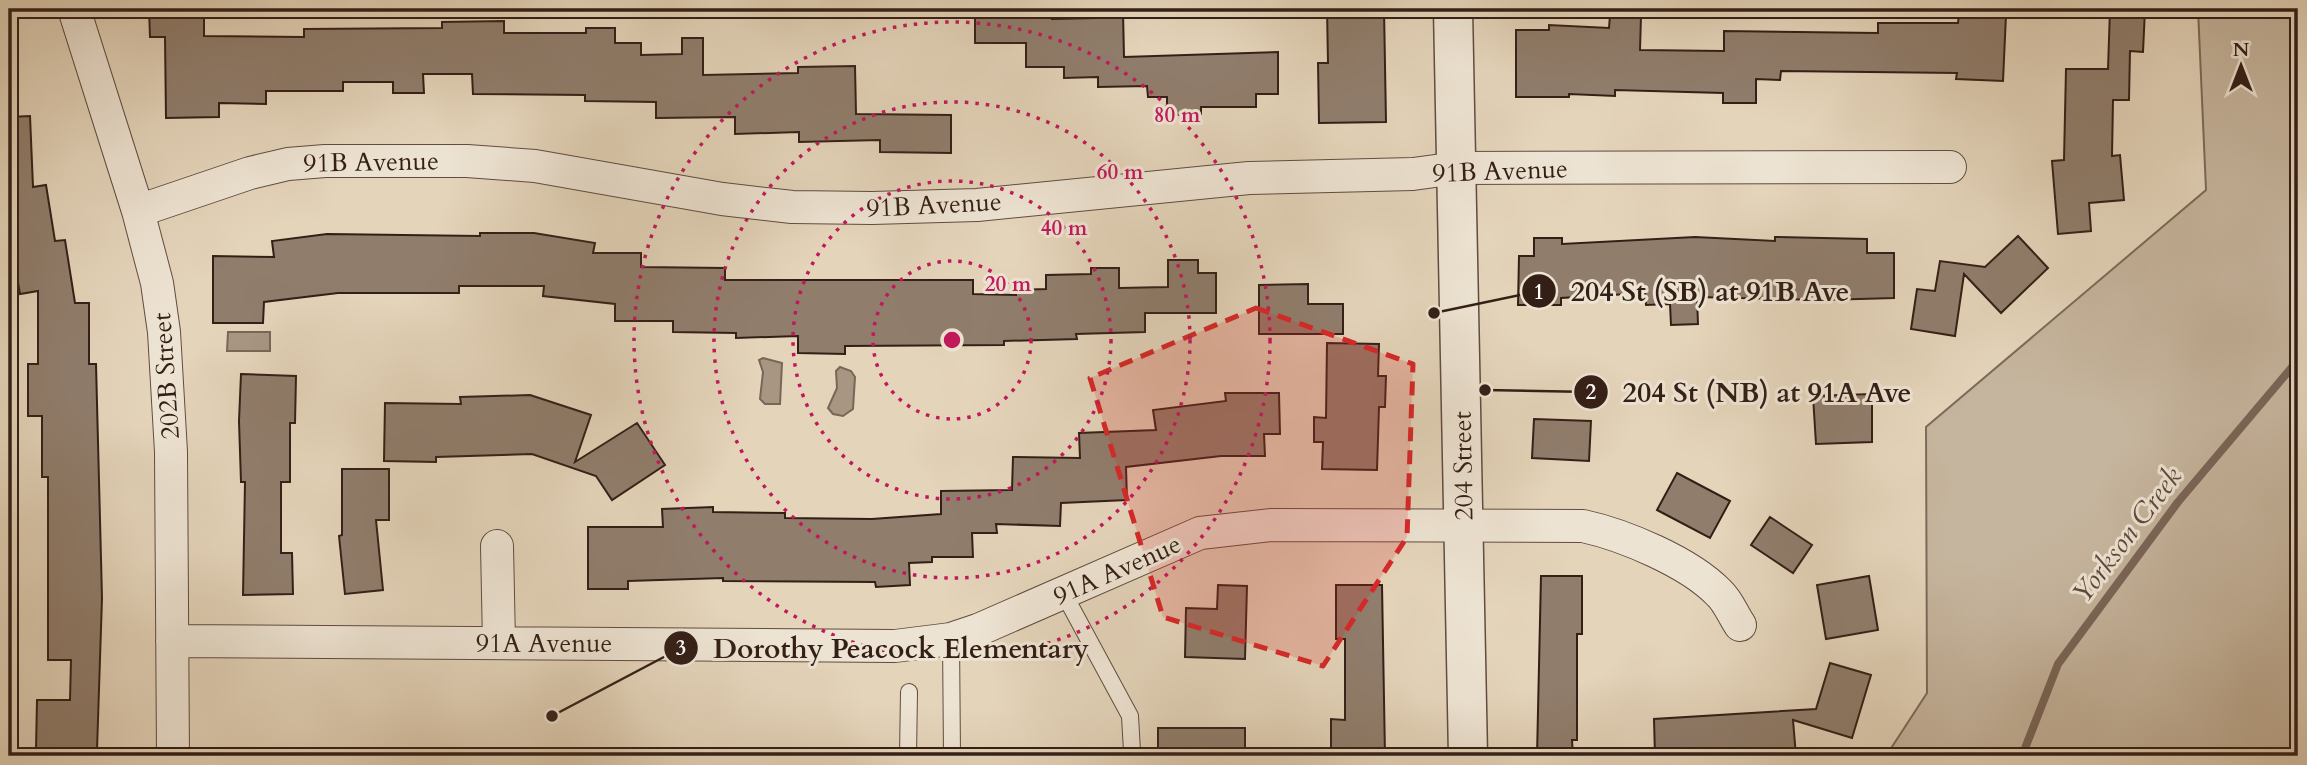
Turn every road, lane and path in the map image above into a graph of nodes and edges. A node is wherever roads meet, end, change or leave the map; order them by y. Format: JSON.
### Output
{"nodes":[{"id":1,"x":74,"y":9,"type":"edge"},
{"id":2,"x":1453,"y":9,"type":"edge"},
{"id":3,"x":1950,"y":167,"type":"dead end"},
{"id":4,"x":1457,"y":168,"type":"junction"},
{"id":5,"x":138,"y":211,"type":"junction"},
{"id":6,"x":1464,"y":525,"type":"junction"},
{"id":7,"x":497,"y":546,"type":"dead end"},
{"id":8,"x":1064,"y":594,"type":"junction"},
{"id":9,"x":1740,"y":625,"type":"dead end"},
{"id":10,"x":951,"y":639,"type":"junction"},
{"id":11,"x":172,"y":641,"type":"junction"},
{"id":12,"x":499,"y":643,"type":"junction"},
{"id":13,"x":909,"y":692,"type":"dead end"},
{"id":14,"x":173,"y":756,"type":"edge"},
{"id":15,"x":908,"y":756,"type":"edge"},
{"id":16,"x":952,"y":756,"type":"edge"},
{"id":17,"x":1129,"y":756,"type":"edge"},
{"id":18,"x":1468,"y":756,"type":"edge"}],
"edges":[{"from":1,"to":5,"type":"street","name":"202B Street"},
{"from":2,"to":4,"type":"street","name":"204 Street"},
{"from":3,"to":4,"type":"street","name":"91B Avenue"},
{"from":4,"to":5,"type":"street","name":"91B Avenue"},
{"from":4,"to":6,"type":"street","name":"204 Street"},
{"from":5,"to":11,"type":"street","name":"202B Street"},
{"from":6,"to":8,"type":"street","name":"91A Avenue"},
{"from":6,"to":9,"type":"street","name":"91A Avenue"},
{"from":6,"to":18,"type":"street","name":"204 Street"},
{"from":7,"to":12,"type":"street"},
{"from":8,"to":10,"type":"street","name":"91A Avenue"},
{"from":8,"to":17,"type":"lane"},
{"from":10,"to":12,"type":"street","name":"91A Avenue"},
{"from":10,"to":16,"type":"lane"},
{"from":11,"to":12,"type":"street","name":"91A Avenue"},
{"from":11,"to":14,"type":"street","name":"202B Street"},
{"from":13,"to":15,"type":"lane"}]}
